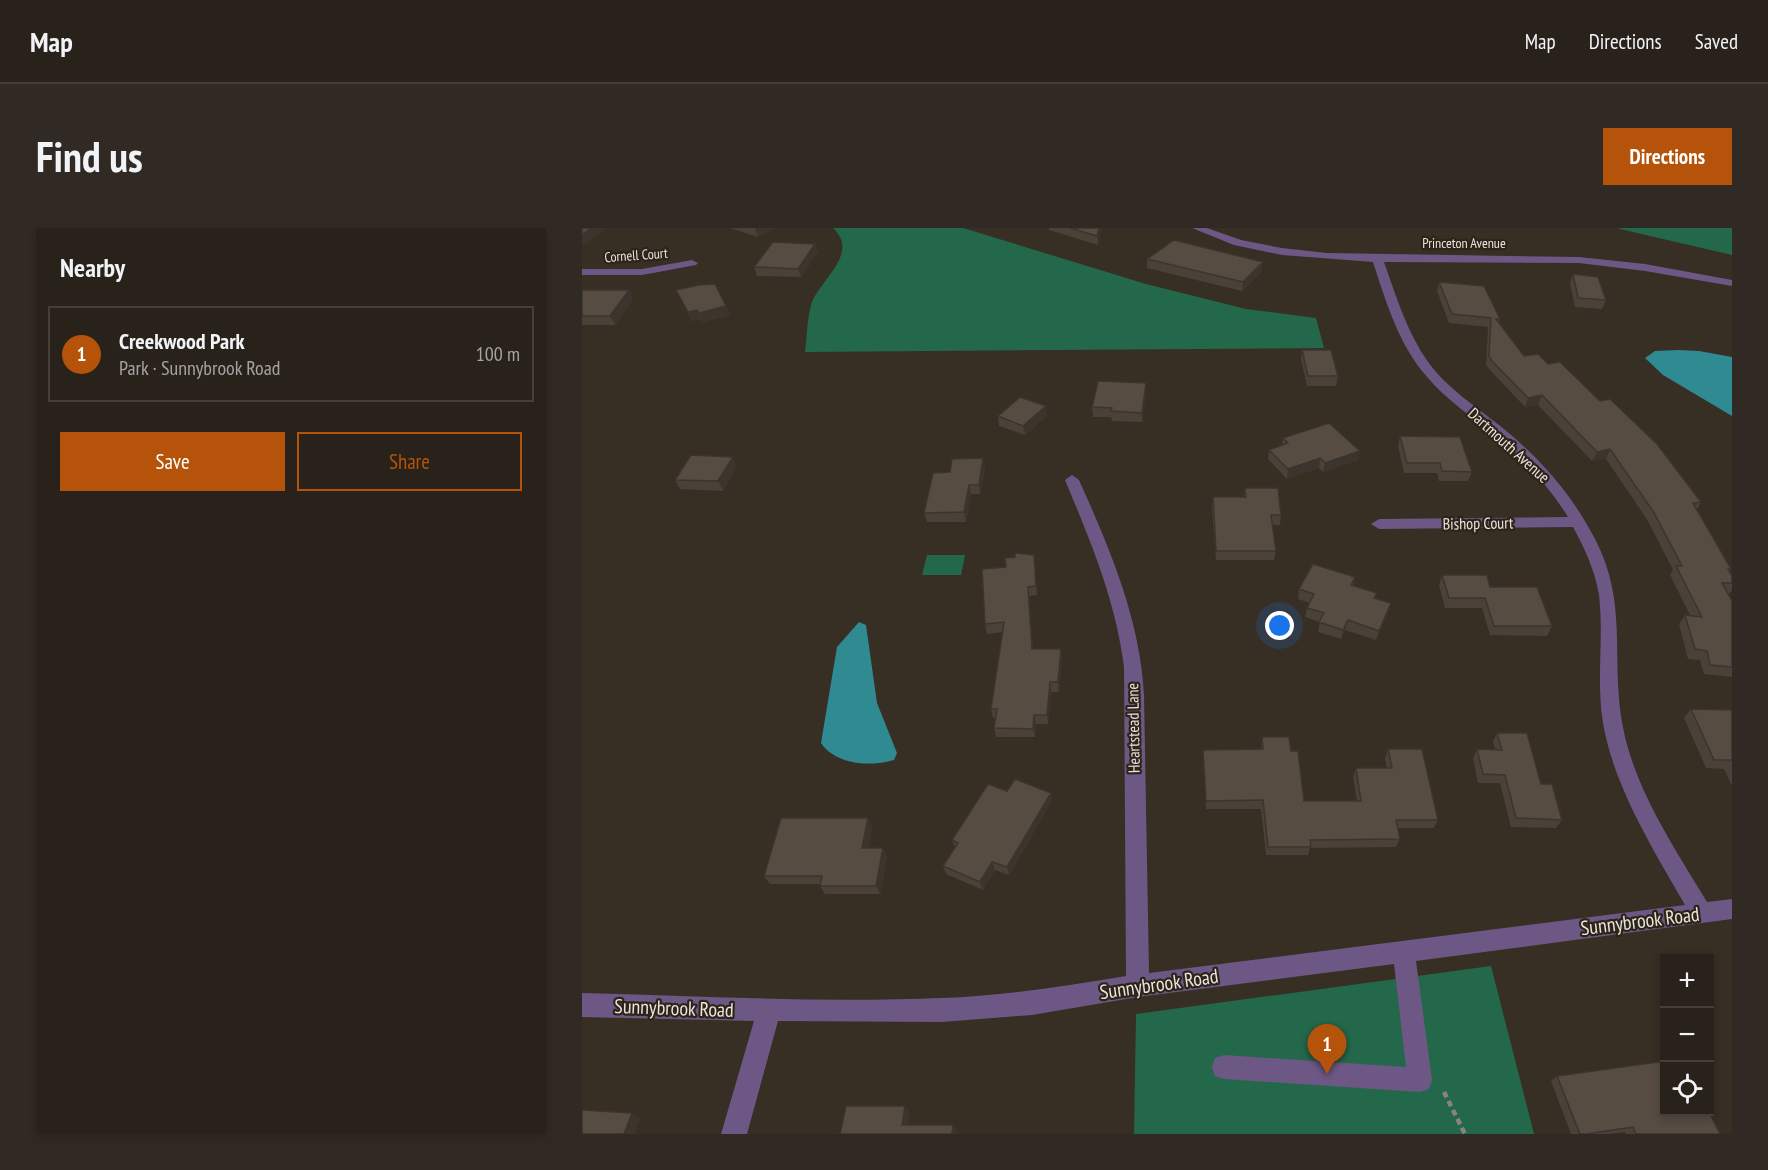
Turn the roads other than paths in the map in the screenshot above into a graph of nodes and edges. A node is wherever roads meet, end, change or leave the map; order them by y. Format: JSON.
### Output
{"nodes":[{"id":1,"x":1197,"y":228,"type":"edge"},
{"id":2,"x":1377,"y":257,"type":"junction"},
{"id":3,"x":692,"y":263,"type":"dead end"},
{"id":4,"x":582,"y":272,"type":"edge"},
{"id":5,"x":1732,"y":284,"type":"edge"},
{"id":6,"x":1072,"y":480,"type":"dead end"},
{"id":7,"x":1576,"y":522,"type":"junction"},
{"id":8,"x":1379,"y":524,"type":"dead end"},
{"id":9,"x":1732,"y":909,"type":"edge"},
{"id":10,"x":1702,"y":913,"type":"junction"},
{"id":11,"x":1404,"y":951,"type":"junction"},
{"id":12,"x":1138,"y":986,"type":"junction"},
{"id":13,"x":582,"y":1005,"type":"edge"},
{"id":14,"x":769,"y":1010,"type":"junction"},
{"id":15,"x":1224,"y":1067,"type":"dead end"},
{"id":16,"x":734,"y":1134,"type":"edge"}],
"edges":[{"from":1,"to":2,"type":"street","name":"Princeton Avenue"},
{"from":2,"to":5,"type":"street","name":"Princeton Avenue"},
{"from":2,"to":7,"type":"street","name":"Dartmouth Avenue"},
{"from":3,"to":4,"type":"street","name":"Cornell Court"},
{"from":6,"to":12,"type":"street","name":"Heartstead Lane"},
{"from":7,"to":8,"type":"street","name":"Bishop Court"},
{"from":7,"to":10,"type":"street","name":"Dartmouth Avenue"},
{"from":9,"to":10,"type":"street","name":"Sunnybrook Road"},
{"from":10,"to":11,"type":"street","name":"Sunnybrook Road"},
{"from":11,"to":12,"type":"street","name":"Sunnybrook Road"},
{"from":11,"to":15,"type":"street"},
{"from":12,"to":14,"type":"street","name":"Sunnybrook Road"},
{"from":13,"to":14,"type":"street","name":"Sunnybrook Road"},
{"from":14,"to":16,"type":"street"}]}
